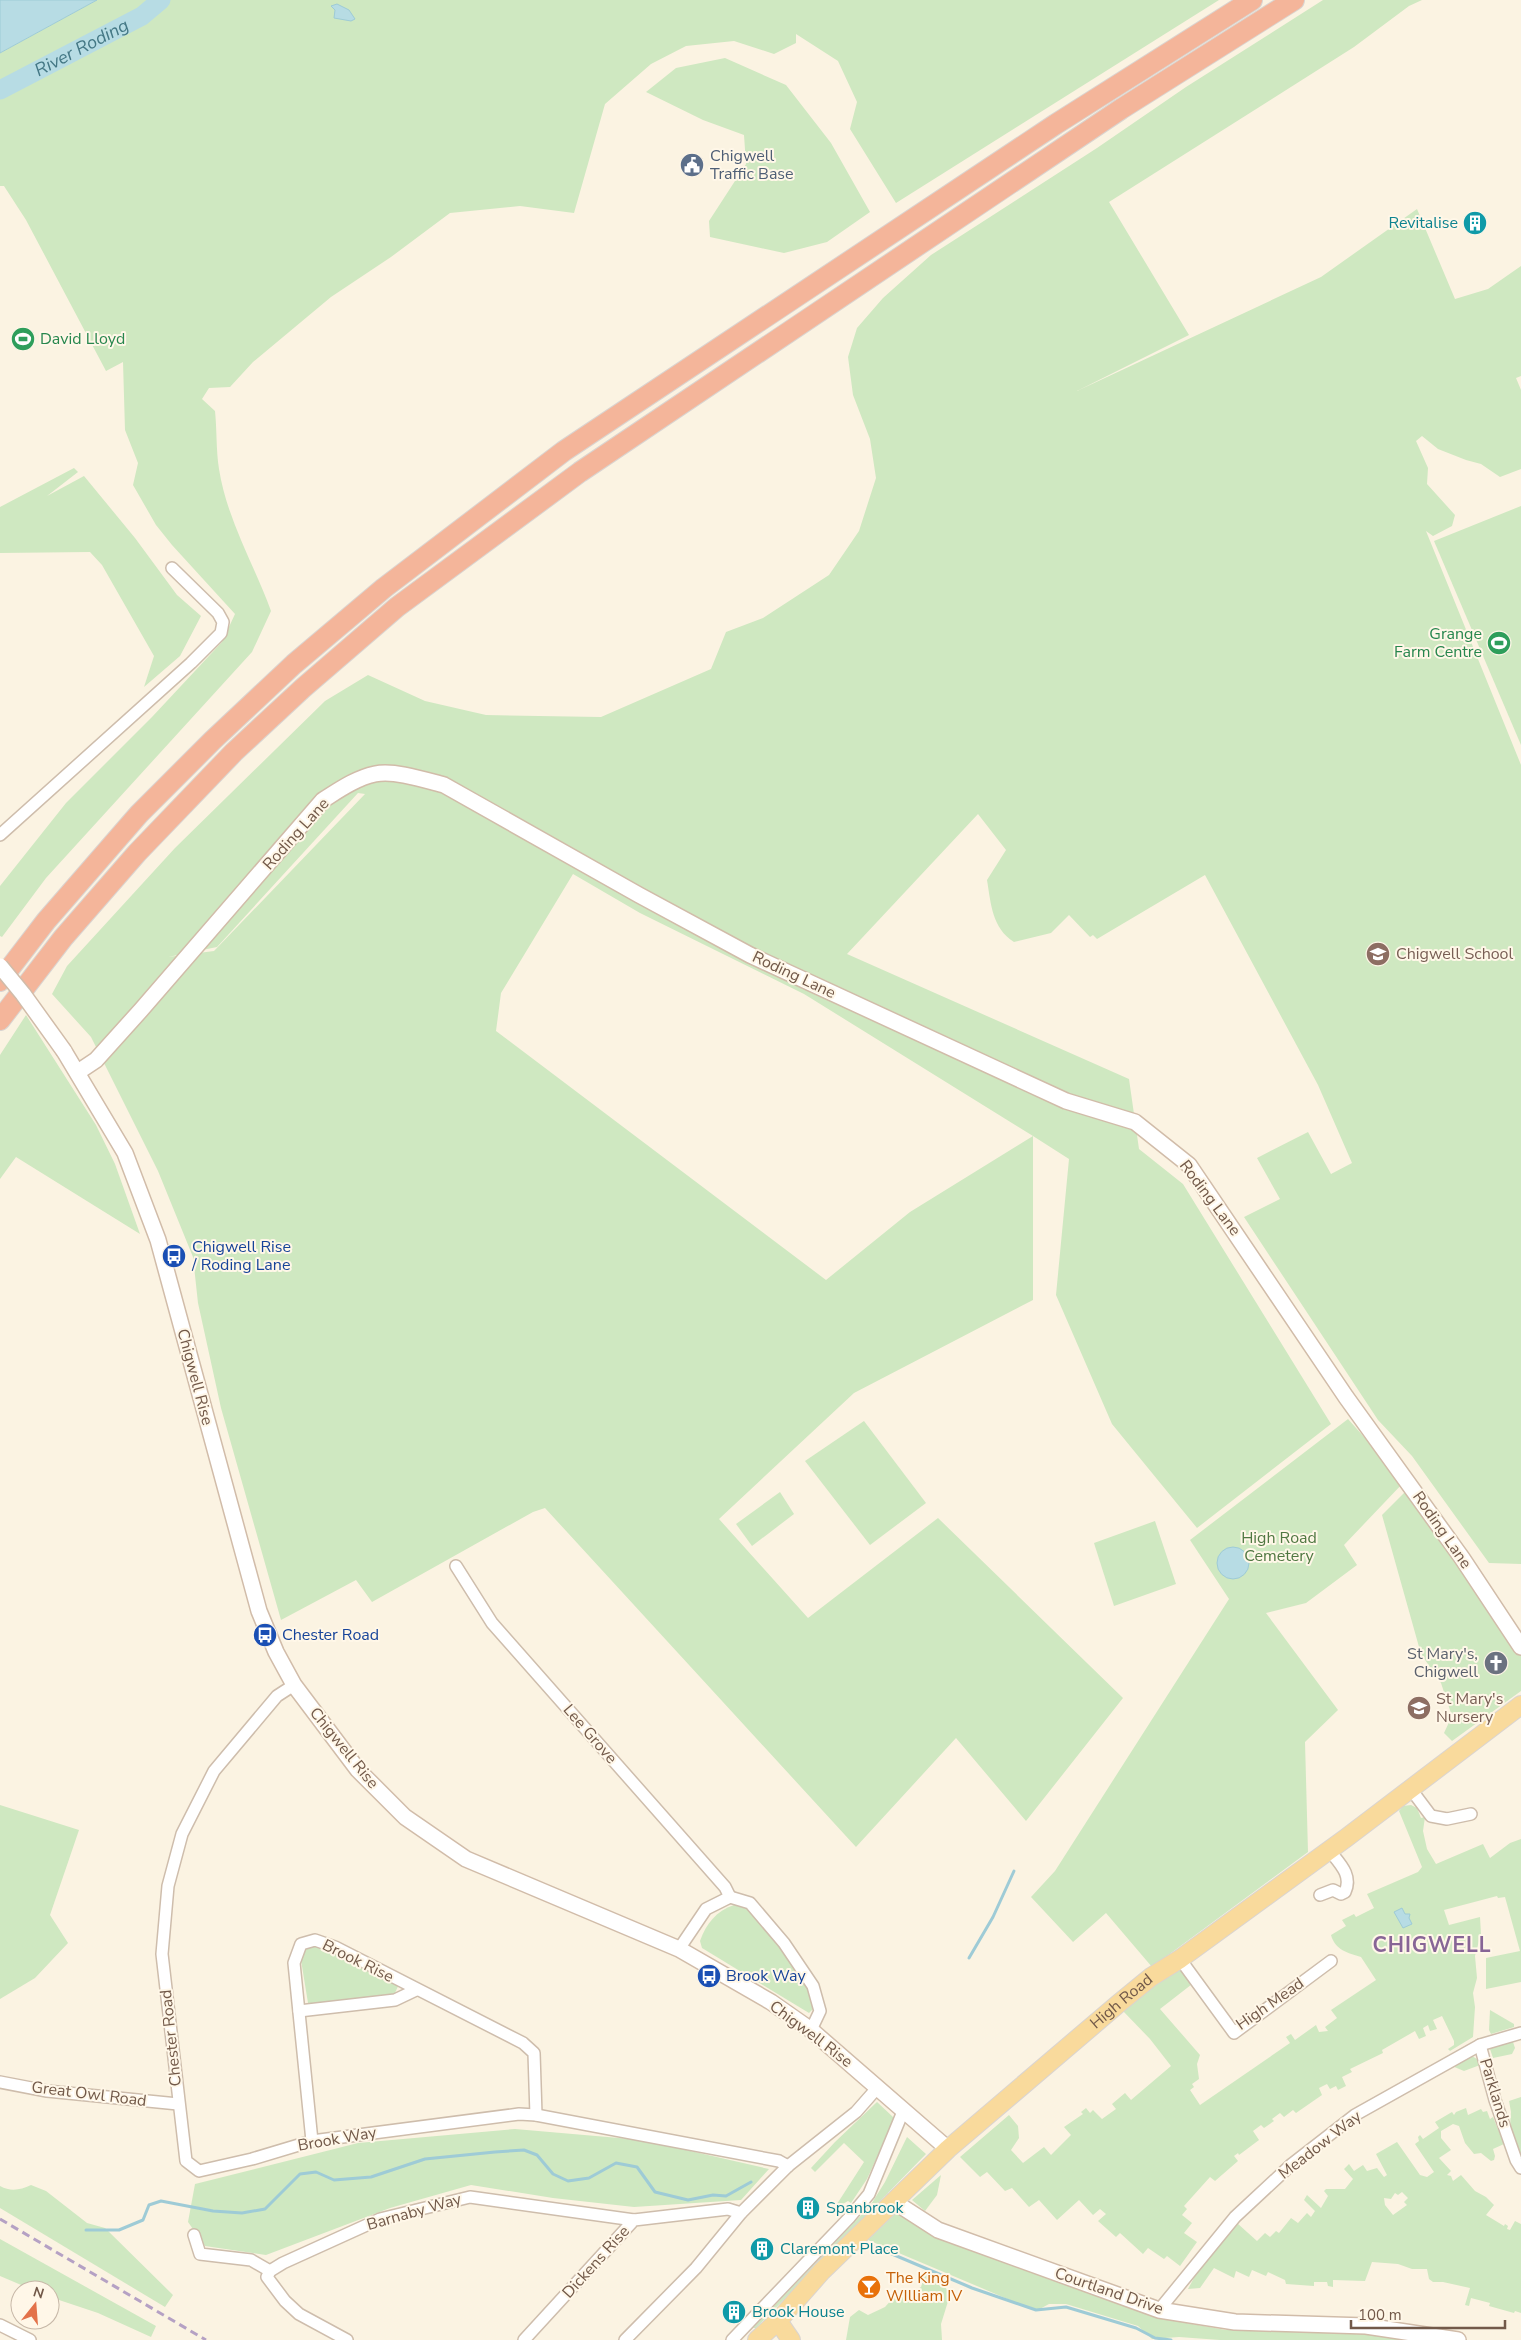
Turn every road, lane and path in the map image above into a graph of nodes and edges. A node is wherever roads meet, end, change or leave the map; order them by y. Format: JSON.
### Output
{"nodes":[{"id":1,"x":1252,"y":0,"type":"edge"},
{"id":2,"x":1294,"y":0,"type":"edge"},
{"id":3,"x":172,"y":568,"type":"dead end"},
{"id":4,"x":0,"y":835,"type":"edge"},
{"id":5,"x":0,"y":966,"type":"edge"},
{"id":6,"x":0,"y":981,"type":"edge"},
{"id":7,"x":0,"y":1020,"type":"edge"},
{"id":8,"x":78,"y":1072,"type":"junction"},
{"id":9,"x":456,"y":1566,"type":"dead end"},
{"id":10,"x":1521,"y":1646,"type":"edge"},
{"id":11,"x":294,"y":1686,"type":"junction"},
{"id":12,"x":1521,"y":1705,"type":"edge"},
{"id":13,"x":1410,"y":1788,"type":"junction"},
{"id":14,"x":1471,"y":1814,"type":"dead end"},
{"id":15,"x":1329,"y":1850,"type":"junction"},
{"id":16,"x":1320,"y":1895,"type":"dead end"},
{"id":17,"x":730,"y":1897,"type":"junction"},
{"id":18,"x":679,"y":1949,"type":"junction"},
{"id":19,"x":1180,"y":1960,"type":"junction"},
{"id":20,"x":1331,"y":1961,"type":"dead end"},
{"id":21,"x":416,"y":1990,"type":"junction"},
{"id":22,"x":299,"y":2011,"type":"junction"},
{"id":23,"x":811,"y":2030,"type":"junction"},
{"id":24,"x":1521,"y":2033,"type":"edge"},
{"id":25,"x":1480,"y":2045,"type":"junction"},
{"id":26,"x":0,"y":2082,"type":"edge"},
{"id":27,"x":878,"y":2087,"type":"junction"},
{"id":28,"x":178,"y":2104,"type":"junction"},
{"id":29,"x":904,"y":2109,"type":"junction"},
{"id":30,"x":536,"y":2115,"type":"junction"},
{"id":31,"x":312,"y":2141,"type":"junction"},
{"id":32,"x":948,"y":2149,"type":"junction"},
{"id":33,"x":186,"y":2161,"type":"joint"},
{"id":34,"x":788,"y":2166,"type":"junction"},
{"id":35,"x":1521,"y":2168,"type":"edge"},
{"id":36,"x":894,"y":2201,"type":"junction"},
{"id":37,"x":741,"y":2213,"type":"junction"},
{"id":38,"x":634,"y":2220,"type":"junction"},
{"id":39,"x":194,"y":2235,"type":"dead end"},
{"id":40,"x":268,"y":2274,"type":"junction"},
{"id":41,"x":1159,"y":2310,"type":"junction"},
{"id":42,"x":778,"y":2321,"type":"junction"},
{"id":43,"x":0,"y":2325,"type":"edge"},
{"id":44,"x":735,"y":2339,"type":"edge"},
{"id":45,"x":30,"y":2340,"type":"edge"},
{"id":46,"x":347,"y":2340,"type":"edge"},
{"id":47,"x":524,"y":2340,"type":"edge"},
{"id":48,"x":625,"y":2340,"type":"edge"},
{"id":49,"x":757,"y":2340,"type":"edge"},
{"id":50,"x":791,"y":2340,"type":"edge"},
{"id":51,"x":1458,"y":2340,"type":"edge"}],
"edges":[{"from":1,"to":6,"type":"highway"},
{"from":2,"to":7,"type":"highway"},
{"from":3,"to":4,"type":"street"},
{"from":5,"to":8,"type":"street","bridge":true},
{"from":8,"to":10,"type":"street","name":"Roding Lane"},
{"from":8,"to":11,"type":"street","name":"Chigwell Rise"},
{"from":9,"to":17,"type":"street","name":"Lee Grove"},
{"from":11,"to":18,"type":"street","name":"Chigwell Rise"},
{"from":11,"to":28,"type":"street","name":"Chester Road"},
{"from":12,"to":13,"type":"main road","name":"High Road"},
{"from":13,"to":14,"type":"street"},
{"from":13,"to":15,"type":"main road","name":"High Road"},
{"from":15,"to":16,"type":"street"},
{"from":15,"to":19,"type":"main road","name":"High Road"},
{"from":17,"to":18,"type":"street"},
{"from":17,"to":23,"type":"street"},
{"from":18,"to":23,"type":"street","name":"Chigwell Rise"},
{"from":19,"to":20,"type":"street","name":"High Mead"},
{"from":19,"to":32,"type":"main road","name":"High Road"},
{"from":21,"to":22,"type":"street"},
{"from":21,"to":22,"type":"street","name":"Brook Rise"},
{"from":21,"to":30,"type":"street","name":"Brook Rise"},
{"from":22,"to":31,"type":"street","name":"Brook Rise"},
{"from":23,"to":27,"type":"street","name":"Chigwell Rise"},
{"from":24,"to":25,"type":"street","name":"Meadow Way"},
{"from":25,"to":35,"type":"street","name":"Parklands"},
{"from":25,"to":41,"type":"street","name":"Meadow Way"},
{"from":26,"to":28,"type":"street","name":"Great Owl Road"},
{"from":27,"to":29,"type":"street","name":"Chigwell Rise"},
{"from":27,"to":34,"type":"street"},
{"from":28,"to":33,"type":"street","name":"Chester Road"},
{"from":29,"to":32,"type":"street","name":"Chigwell Rise"},
{"from":29,"to":44,"type":"street"},
{"from":30,"to":31,"type":"street","name":"Brook Way"},
{"from":30,"to":34,"type":"street","name":"Brook Way"},
{"from":31,"to":33,"type":"street","name":"Brook Way"},
{"from":32,"to":36,"type":"main road","name":"High Road"},
{"from":34,"to":37,"type":"street"},
{"from":36,"to":41,"type":"street","name":"Courtland Drive"},
{"from":36,"to":42,"type":"main road","name":"High Road"},
{"from":37,"to":38,"type":"street","name":"Dickens Rise"},
{"from":37,"to":48,"type":"street"},
{"from":38,"to":40,"type":"street","name":"Barnaby Way"},
{"from":38,"to":47,"type":"street","name":"Dickens Rise"},
{"from":39,"to":40,"type":"street"},
{"from":40,"to":46,"type":"street"},
{"from":41,"to":51,"type":"street","name":"Courtland Drive"},
{"from":42,"to":49,"type":"main road","name":"High Road"},
{"from":42,"to":50,"type":"main road"},
{"from":43,"to":45,"type":"street"}]}
